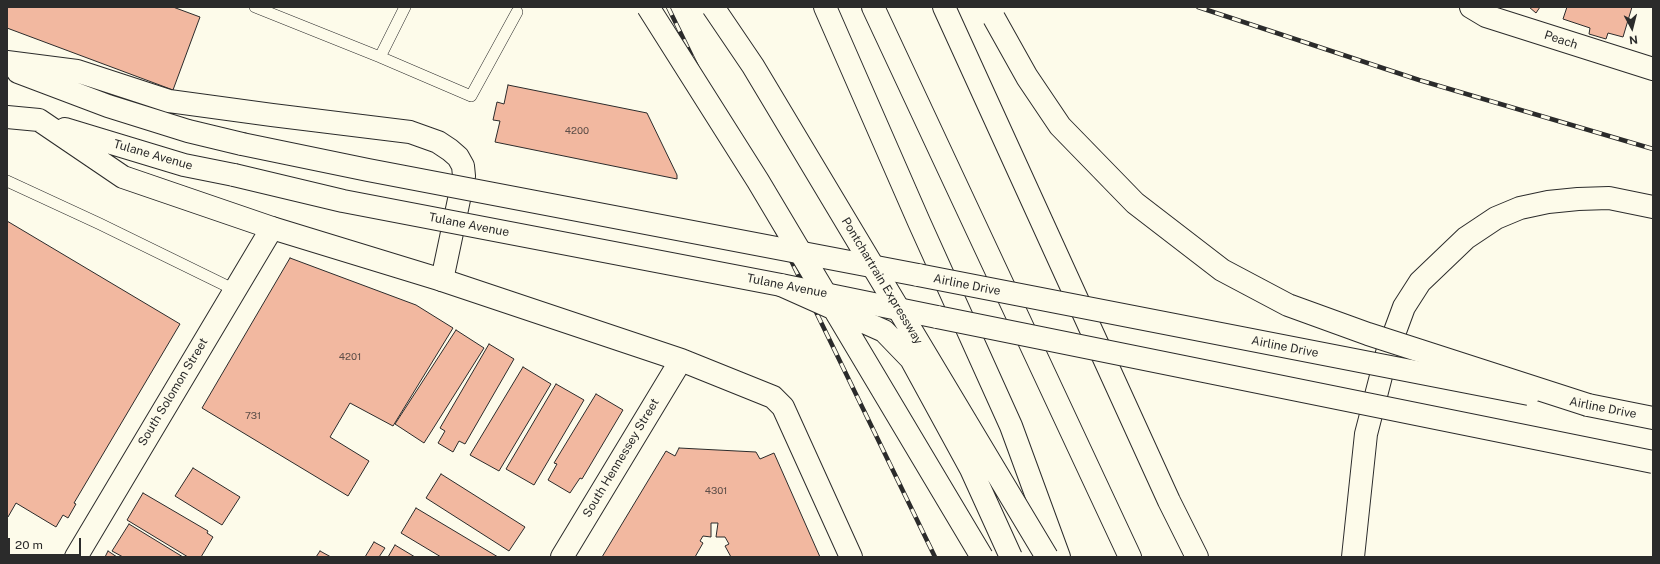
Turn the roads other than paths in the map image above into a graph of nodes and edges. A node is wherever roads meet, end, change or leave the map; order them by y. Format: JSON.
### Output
{"nodes":[{"id":1,"x":255,"y":7,"type":"edge"},
{"id":2,"x":405,"y":7,"type":"edge"},
{"id":3,"x":648,"y":7,"type":"edge"},
{"id":4,"x":713,"y":7,"type":"edge"},
{"id":5,"x":825,"y":7,"type":"edge"},
{"id":6,"x":873,"y":7,"type":"edge"},
{"id":7,"x":944,"y":7,"type":"edge"},
{"id":8,"x":989,"y":7,"type":"edge"},
{"id":9,"x":1471,"y":7,"type":"edge"},
{"id":10,"x":517,"y":12,"type":"dead end"},
{"id":11,"x":380,"y":57,"type":"junction"},
{"id":12,"x":7,"y":62,"type":"edge"},
{"id":13,"x":7,"y":68,"type":"edge"},
{"id":14,"x":1653,"y":69,"type":"edge"},
{"id":15,"x":7,"y":108,"type":"edge"},
{"id":16,"x":7,"y":117,"type":"edge"},
{"id":17,"x":39,"y":120,"type":"junction"},
{"id":18,"x":7,"y":181,"type":"edge"},
{"id":19,"x":1653,"y":207,"type":"edge"},
{"id":20,"x":272,"y":228,"type":"junction"},
{"id":21,"x":442,"y":280,"type":"junction"},
{"id":22,"x":781,"y":284,"type":"junction"},
{"id":23,"x":235,"y":290,"type":"junction"},
{"id":24,"x":681,"y":360,"type":"junction"},
{"id":25,"x":1588,"y":405,"type":"junction"},
{"id":26,"x":1653,"y":418,"type":"edge"},
{"id":27,"x":1653,"y":462,"type":"edge"},
{"id":28,"x":76,"y":557,"type":"edge"},
{"id":29,"x":562,"y":557,"type":"edge"},
{"id":30,"x":851,"y":557,"type":"edge"},
{"id":31,"x":982,"y":557,"type":"edge"},
{"id":32,"x":1012,"y":557,"type":"edge"},
{"id":33,"x":1047,"y":557,"type":"edge"},
{"id":34,"x":1059,"y":557,"type":"edge"},
{"id":35,"x":1130,"y":557,"type":"edge"},
{"id":36,"x":1197,"y":557,"type":"edge"},
{"id":37,"x":1353,"y":557,"type":"edge"}],
"edges":[{"from":1,"to":11,"type":"lane"},
{"from":2,"to":11,"type":"lane"},
{"from":3,"to":31,"type":"main road","bridge":true},
{"from":4,"to":33,"type":"main road","name":"Pontchartrain Expressway","bridge":true},
{"from":5,"to":34,"type":"main road","bridge":true},
{"from":6,"to":35,"type":"main road","bridge":true},
{"from":7,"to":36,"type":"main road","bridge":true},
{"from":8,"to":25,"type":"main road","bridge":true},
{"from":9,"to":14,"type":"main road","name":"Peach"},
{"from":10,"to":11,"type":"lane"},
{"from":12,"to":21,"type":"main road"},
{"from":13,"to":25,"type":"main road","name":"Airline Drive","bridge":true},
{"from":15,"to":17,"type":"main road","name":"Tulane Avenue"},
{"from":16,"to":17,"type":"main road"},
{"from":17,"to":20,"type":"main road"},
{"from":17,"to":22,"type":"main road","name":"Tulane Avenue","bridge":true},
{"from":18,"to":23,"type":"lane"},
{"from":19,"to":37,"type":"main road"},
{"from":20,"to":21,"type":"main road"},
{"from":20,"to":23,"type":"main road","name":"South Solomon Street"},
{"from":21,"to":24,"type":"main road"},
{"from":22,"to":27,"type":"main road","name":"Tulane Avenue","bridge":true},
{"from":22,"to":32,"type":"main road","bridge":true},
{"from":23,"to":28,"type":"main road","name":"South Solomon Street"},
{"from":24,"to":29,"type":"main road","name":"South Hennessey Street"},
{"from":24,"to":30,"type":"main road"},
{"from":25,"to":26,"type":"main road","name":"Airline Drive"}]}
